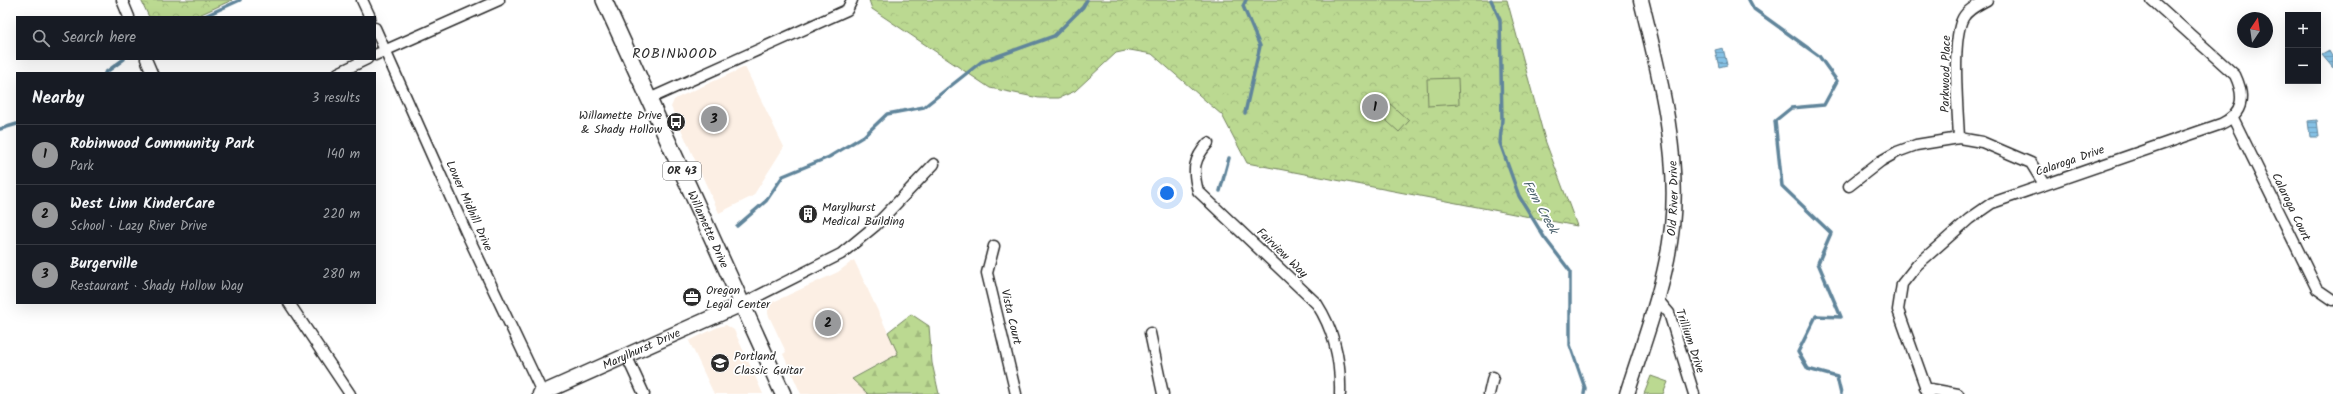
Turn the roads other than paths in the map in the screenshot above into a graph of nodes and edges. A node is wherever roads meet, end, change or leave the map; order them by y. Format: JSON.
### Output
{"nodes":[{"id":1,"x":122,"y":0,"type":"edge"},
{"id":2,"x":362,"y":0,"type":"edge"},
{"id":3,"x":498,"y":0,"type":"edge"},
{"id":4,"x":604,"y":0,"type":"edge"},
{"id":5,"x":852,"y":0,"type":"edge"},
{"id":6,"x":1640,"y":0,"type":"edge"},
{"id":7,"x":1987,"y":0,"type":"edge"},
{"id":8,"x":2152,"y":0,"type":"edge"},
{"id":9,"x":129,"y":16,"type":"edge"},
{"id":10,"x":370,"y":16,"type":"edge"},
{"id":11,"x":376,"y":30,"type":"edge"},
{"id":12,"x":386,"y":50,"type":"junction"},
{"id":13,"x":376,"y":55,"type":"edge"},
{"id":14,"x":146,"y":60,"type":"edge"},
{"id":15,"x":366,"y":60,"type":"edge"},
{"id":16,"x":152,"y":72,"type":"edge"},
{"id":17,"x":340,"y":72,"type":"edge"},
{"id":18,"x":649,"y":99,"type":"junction"},
{"id":19,"x":2233,"y":118,"type":"junction"},
{"id":20,"x":1959,"y":138,"type":"junction"},
{"id":21,"x":1208,"y":143,"type":"dead end"},
{"id":22,"x":934,"y":164,"type":"dead end"},
{"id":23,"x":2044,"y":184,"type":"junction"},
{"id":24,"x":1849,"y":186,"type":"dead end"},
{"id":25,"x":994,"y":246,"type":"dead end"},
{"id":26,"x":1656,"y":299,"type":"junction"},
{"id":27,"x":2333,"y":300,"type":"edge"},
{"id":28,"x":290,"y":304,"type":"edge"},
{"id":29,"x":742,"y":304,"type":"junction"},
{"id":30,"x":1150,"y":333,"type":"dead end"},
{"id":31,"x":626,"y":355,"type":"junction"},
{"id":32,"x":1493,"y":377,"type":"dead end"},
{"id":33,"x":1927,"y":391,"type":"edge"},
{"id":34,"x":350,"y":394,"type":"edge"},
{"id":35,"x":542,"y":394,"type":"edge"},
{"id":36,"x":644,"y":394,"type":"edge"},
{"id":37,"x":783,"y":394,"type":"edge"},
{"id":38,"x":1016,"y":394,"type":"edge"},
{"id":39,"x":1163,"y":394,"type":"edge"},
{"id":40,"x":1340,"y":394,"type":"edge"},
{"id":41,"x":1489,"y":394,"type":"edge"},
{"id":42,"x":1627,"y":394,"type":"edge"},
{"id":43,"x":1694,"y":394,"type":"edge"},
{"id":44,"x":1958,"y":394,"type":"edge"}],
"edges":[{"from":1,"to":9,"type":"street"},
{"from":2,"to":10,"type":"street"},
{"from":3,"to":12,"type":"street"},
{"from":4,"to":18,"type":"main road","name":"Willamette Drive","number":"OR 43"},
{"from":5,"to":18,"type":"street"},
{"from":6,"to":26,"type":"street","name":"Old River Drive"},
{"from":7,"to":20,"type":"street","name":"Parkwood Place"},
{"from":8,"to":19,"type":"street"},
{"from":11,"to":12,"type":"street","name":"Lower Midhill Drive"},
{"from":12,"to":13,"type":"street"},
{"from":12,"to":35,"type":"street","name":"Lower Midhill Drive"},
{"from":14,"to":16,"type":"street"},
{"from":15,"to":17,"type":"street"},
{"from":18,"to":29,"type":"main road","name":"Willamette Drive","number":"OR 43"},
{"from":19,"to":23,"type":"street","name":"Calaroga Drive"},
{"from":19,"to":27,"type":"street","name":"Calaroga Court"},
{"from":20,"to":23,"type":"street"},
{"from":20,"to":24,"type":"street"},
{"from":21,"to":40,"type":"street","name":"Fairview Way"},
{"from":22,"to":29,"type":"street"},
{"from":23,"to":33,"type":"street","name":"Calaroga Drive"},
{"from":25,"to":38,"type":"street","name":"Vista Court"},
{"from":26,"to":42,"type":"street","name":"Old River Drive"},
{"from":26,"to":43,"type":"street","name":"Trillium Drive"},
{"from":28,"to":34,"type":"street"},
{"from":29,"to":31,"type":"street","name":"Marylhurst Drive"},
{"from":29,"to":37,"type":"main road","name":"Willamette Drive","number":"OR 43"},
{"from":30,"to":39,"type":"street"},
{"from":31,"to":35,"type":"street","name":"Marylhurst Drive"},
{"from":31,"to":36,"type":"street"},
{"from":32,"to":41,"type":"street"},
{"from":33,"to":44,"type":"street"}]}
